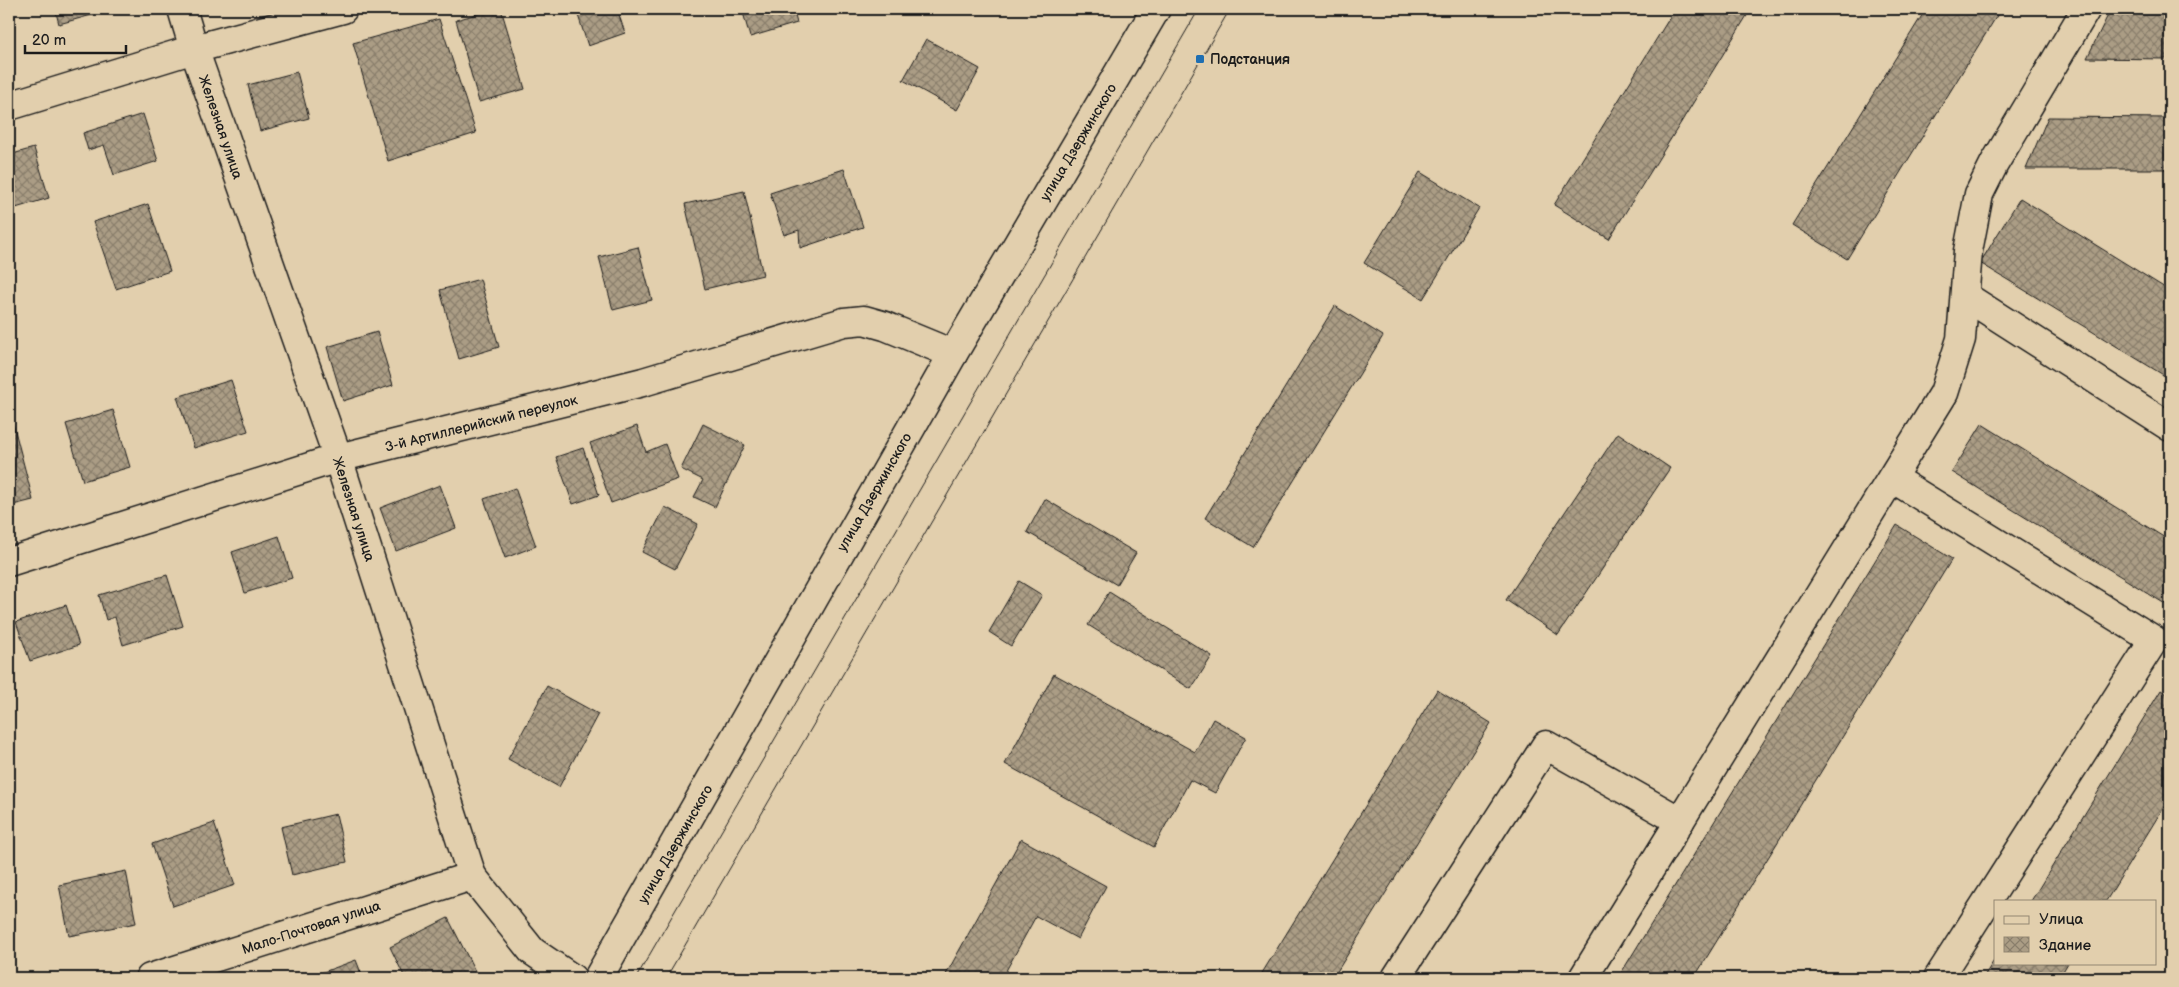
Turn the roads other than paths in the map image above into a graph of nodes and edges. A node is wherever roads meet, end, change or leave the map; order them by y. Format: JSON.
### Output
{"nodes":[{"id":1,"x":182,"y":9,"type":"edge"},
{"id":2,"x":343,"y":9,"type":"edge"},
{"id":3,"x":1156,"y":9,"type":"edge"},
{"id":4,"x":2086,"y":9,"type":"edge"},
{"id":5,"x":194,"y":49,"type":"junction"},
{"id":6,"x":9,"y":106,"type":"edge"},
{"id":7,"x":1964,"y":296,"type":"junction"},
{"id":8,"x":952,"y":354,"type":"junction"},
{"id":9,"x":2170,"y":427,"type":"edge"},
{"id":10,"x":338,"y":458,"type":"junction"},
{"id":11,"x":1892,"y":478,"type":"junction"},
{"id":12,"x":9,"y":562,"type":"edge"},
{"id":13,"x":1680,"y":822,"type":"junction"},
{"id":14,"x":472,"y":876,"type":"junction"},
{"id":15,"x":150,"y":978,"type":"edge"},
{"id":16,"x":572,"y":978,"type":"edge"},
{"id":17,"x":598,"y":978,"type":"edge"},
{"id":18,"x":1396,"y":978,"type":"edge"},
{"id":19,"x":1583,"y":978,"type":"edge"},
{"id":20,"x":1938,"y":978,"type":"edge"}],
"edges":[{"from":1,"to":5,"type":"street","name":"Железная улица"},
{"from":2,"to":5,"type":"street"},
{"from":3,"to":8,"type":"street","name":"улица Дзержинского"},
{"from":4,"to":7,"type":"street"},
{"from":5,"to":6,"type":"street"},
{"from":5,"to":10,"type":"street","name":"Железная улица"},
{"from":7,"to":9,"type":"street"},
{"from":7,"to":11,"type":"street"},
{"from":8,"to":10,"type":"street","name":"3-й Артиллерийский переулок"},
{"from":8,"to":17,"type":"street","name":"улица Дзержинского"},
{"from":10,"to":12,"type":"street","name":"3-й Артиллерийский переулок"},
{"from":10,"to":14,"type":"street","name":"Железная улица"},
{"from":11,"to":13,"type":"street"},
{"from":11,"to":20,"type":"street"},
{"from":13,"to":18,"type":"street"},
{"from":13,"to":19,"type":"street"},
{"from":14,"to":15,"type":"street","name":"Мало-Почтовая улица"},
{"from":14,"to":16,"type":"street","name":"Железная улица"}]}
